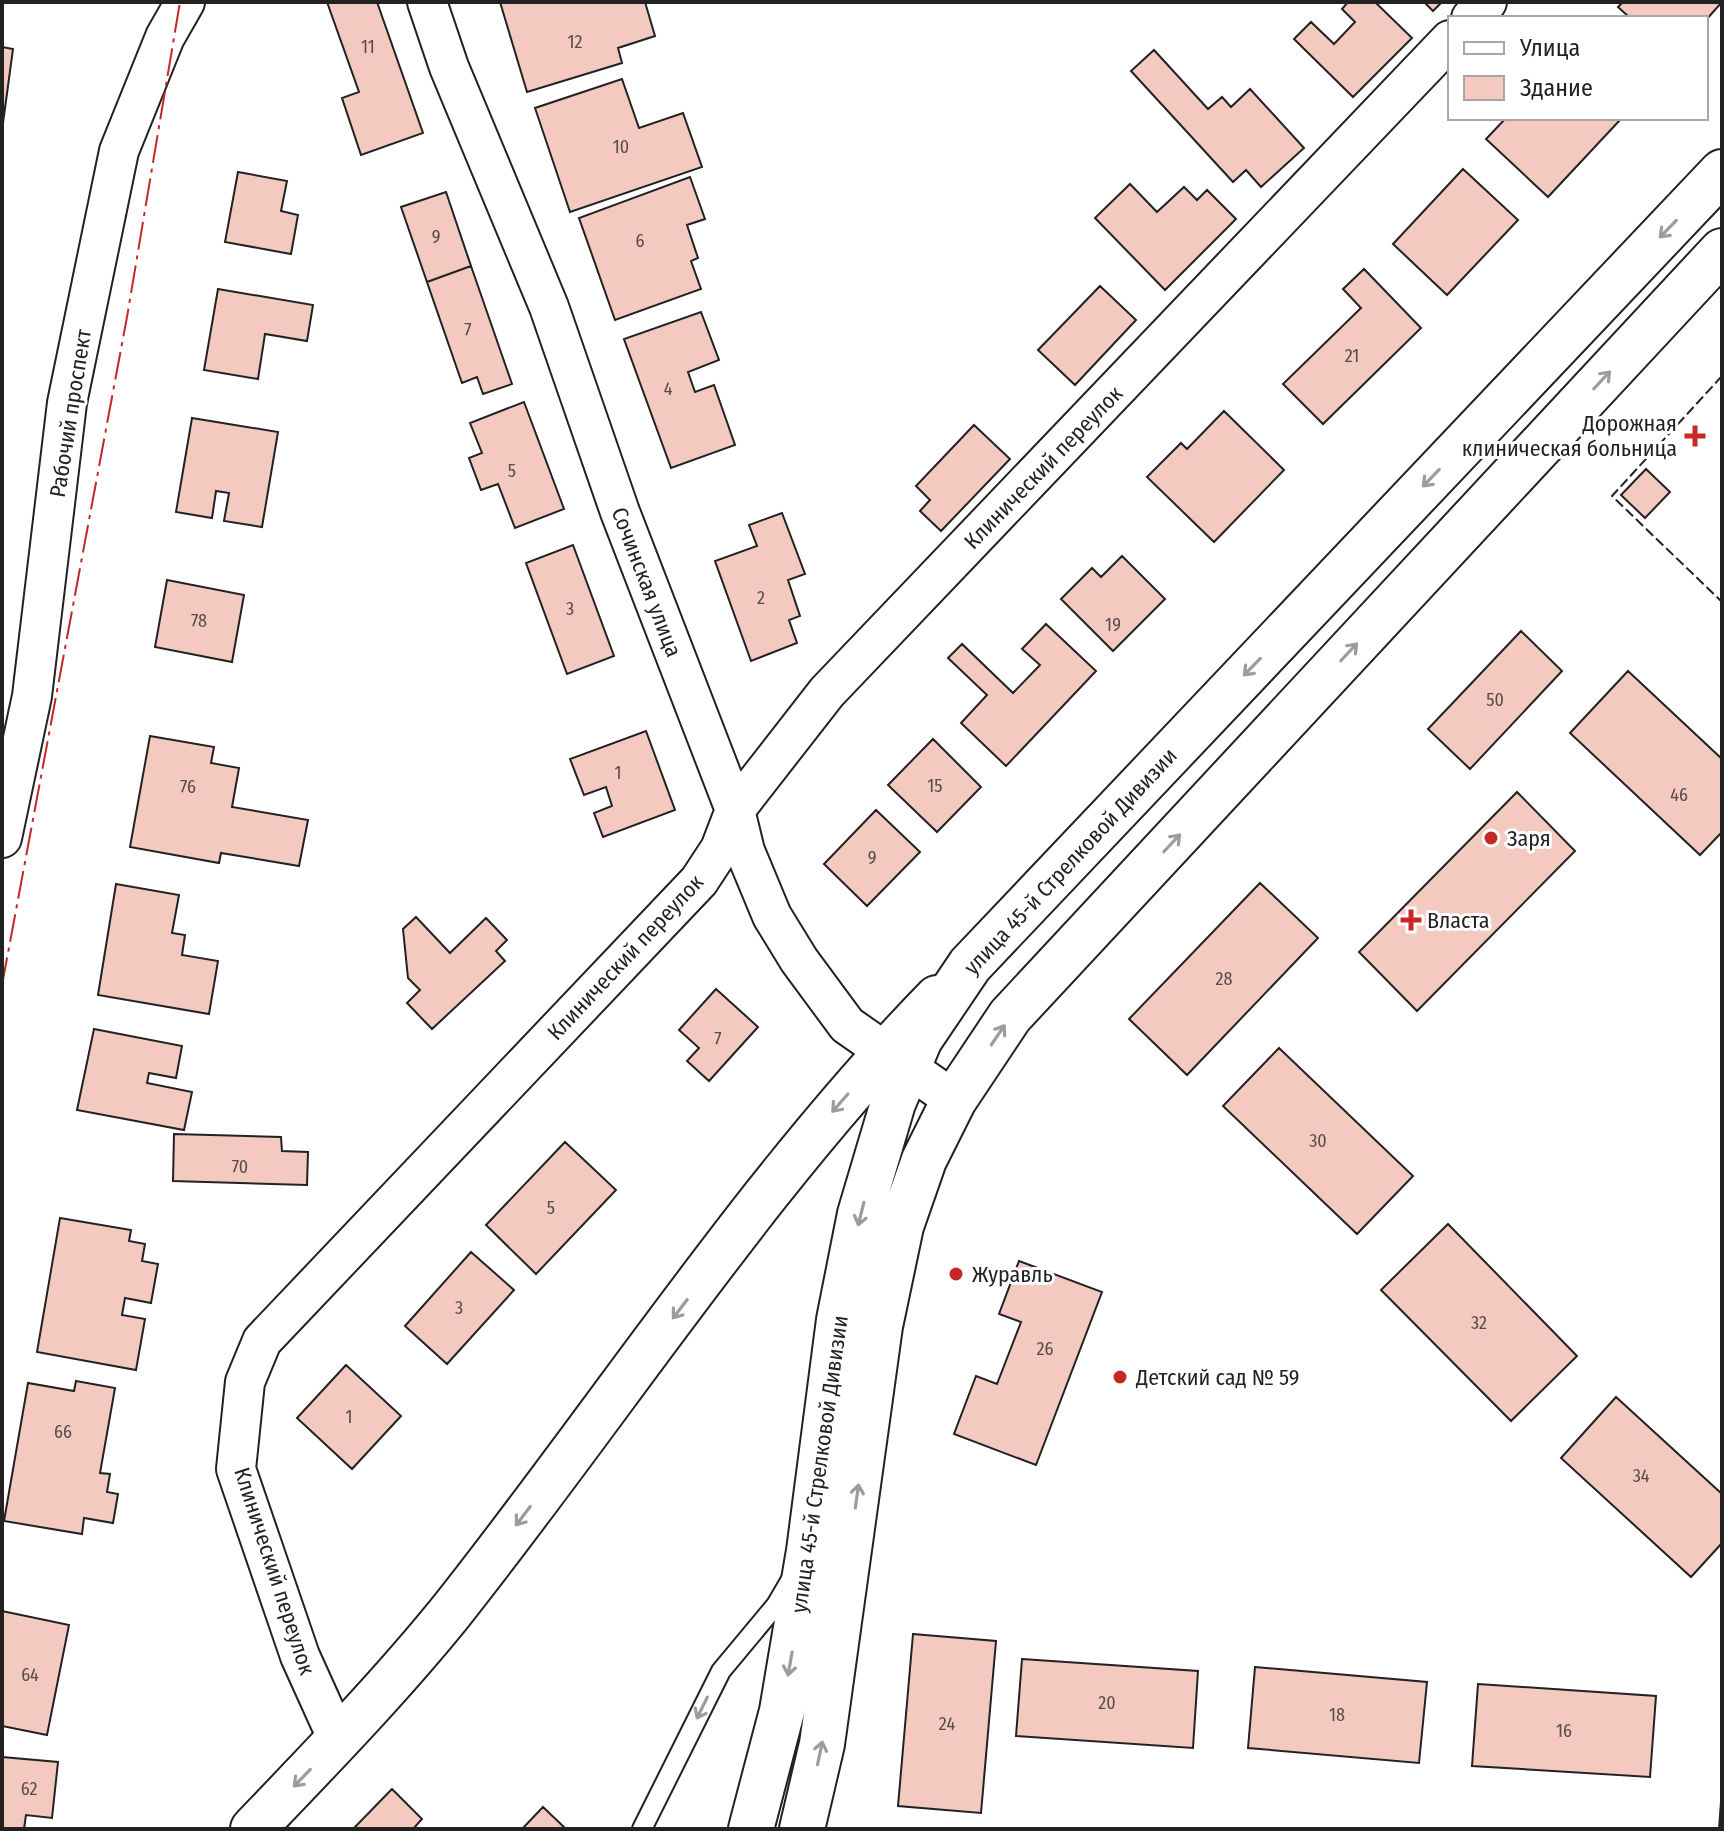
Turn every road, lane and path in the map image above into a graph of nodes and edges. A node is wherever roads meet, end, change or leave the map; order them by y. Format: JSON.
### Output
{"nodes":[{"id":1,"x":185,"y":2,"type":"edge"},
{"id":2,"x":427,"y":2,"type":"edge"},
{"id":3,"x":1448,"y":42,"type":"edge"},
{"id":4,"x":1722,"y":172,"type":"edge"},
{"id":5,"x":1722,"y":251,"type":"edge"},
{"id":6,"x":735,"y":810,"type":"junction"},
{"id":7,"x":2,"y":838,"type":"edge"},
{"id":8,"x":895,"y":1061,"type":"junction"},
{"id":9,"x":954,"y":1100,"type":"junction"},
{"id":10,"x":809,"y":1551,"type":"junction"},
{"id":11,"x":338,"y":1740,"type":"junction"},
{"id":12,"x":253,"y":1829,"type":"edge"},
{"id":13,"x":642,"y":1829,"type":"edge"},
{"id":14,"x":751,"y":1829,"type":"edge"},
{"id":15,"x":802,"y":1829,"type":"edge"}],
"edges":[{"from":1,"to":7,"type":"street","name":"Рабочий проспект"},
{"from":2,"to":6,"type":"street","name":"Сочинская улица"},
{"from":3,"to":6,"type":"street","name":"Клинический переулок"},
{"from":4,"to":8,"type":"main road","name":"улица 45-й Стрелковой Дивизии","one_way":true},
{"from":9,"to":5,"type":"main road","name":"улица 45-й Стрелковой Дивизии","one_way":true},
{"from":6,"to":8,"type":"street","name":"Сочинская улица"},
{"from":6,"to":11,"type":"street","name":"Клинический переулок"},
{"from":8,"to":9,"type":"street","name":"Сочинская улица"},
{"from":8,"to":10,"type":"main road","name":"улица 45-й Стрелковой Дивизии","one_way":true},
{"from":8,"to":11,"type":"main road","one_way":true},
{"from":15,"to":9,"type":"main road","name":"улица 45-й Стрелковой Дивизии","one_way":true},
{"from":10,"to":13,"type":"lane","one_way":true},
{"from":10,"to":14,"type":"main road","name":"улица 45-й Стрелковой Дивизии","one_way":true},
{"from":11,"to":12,"type":"main road","one_way":true}]}
